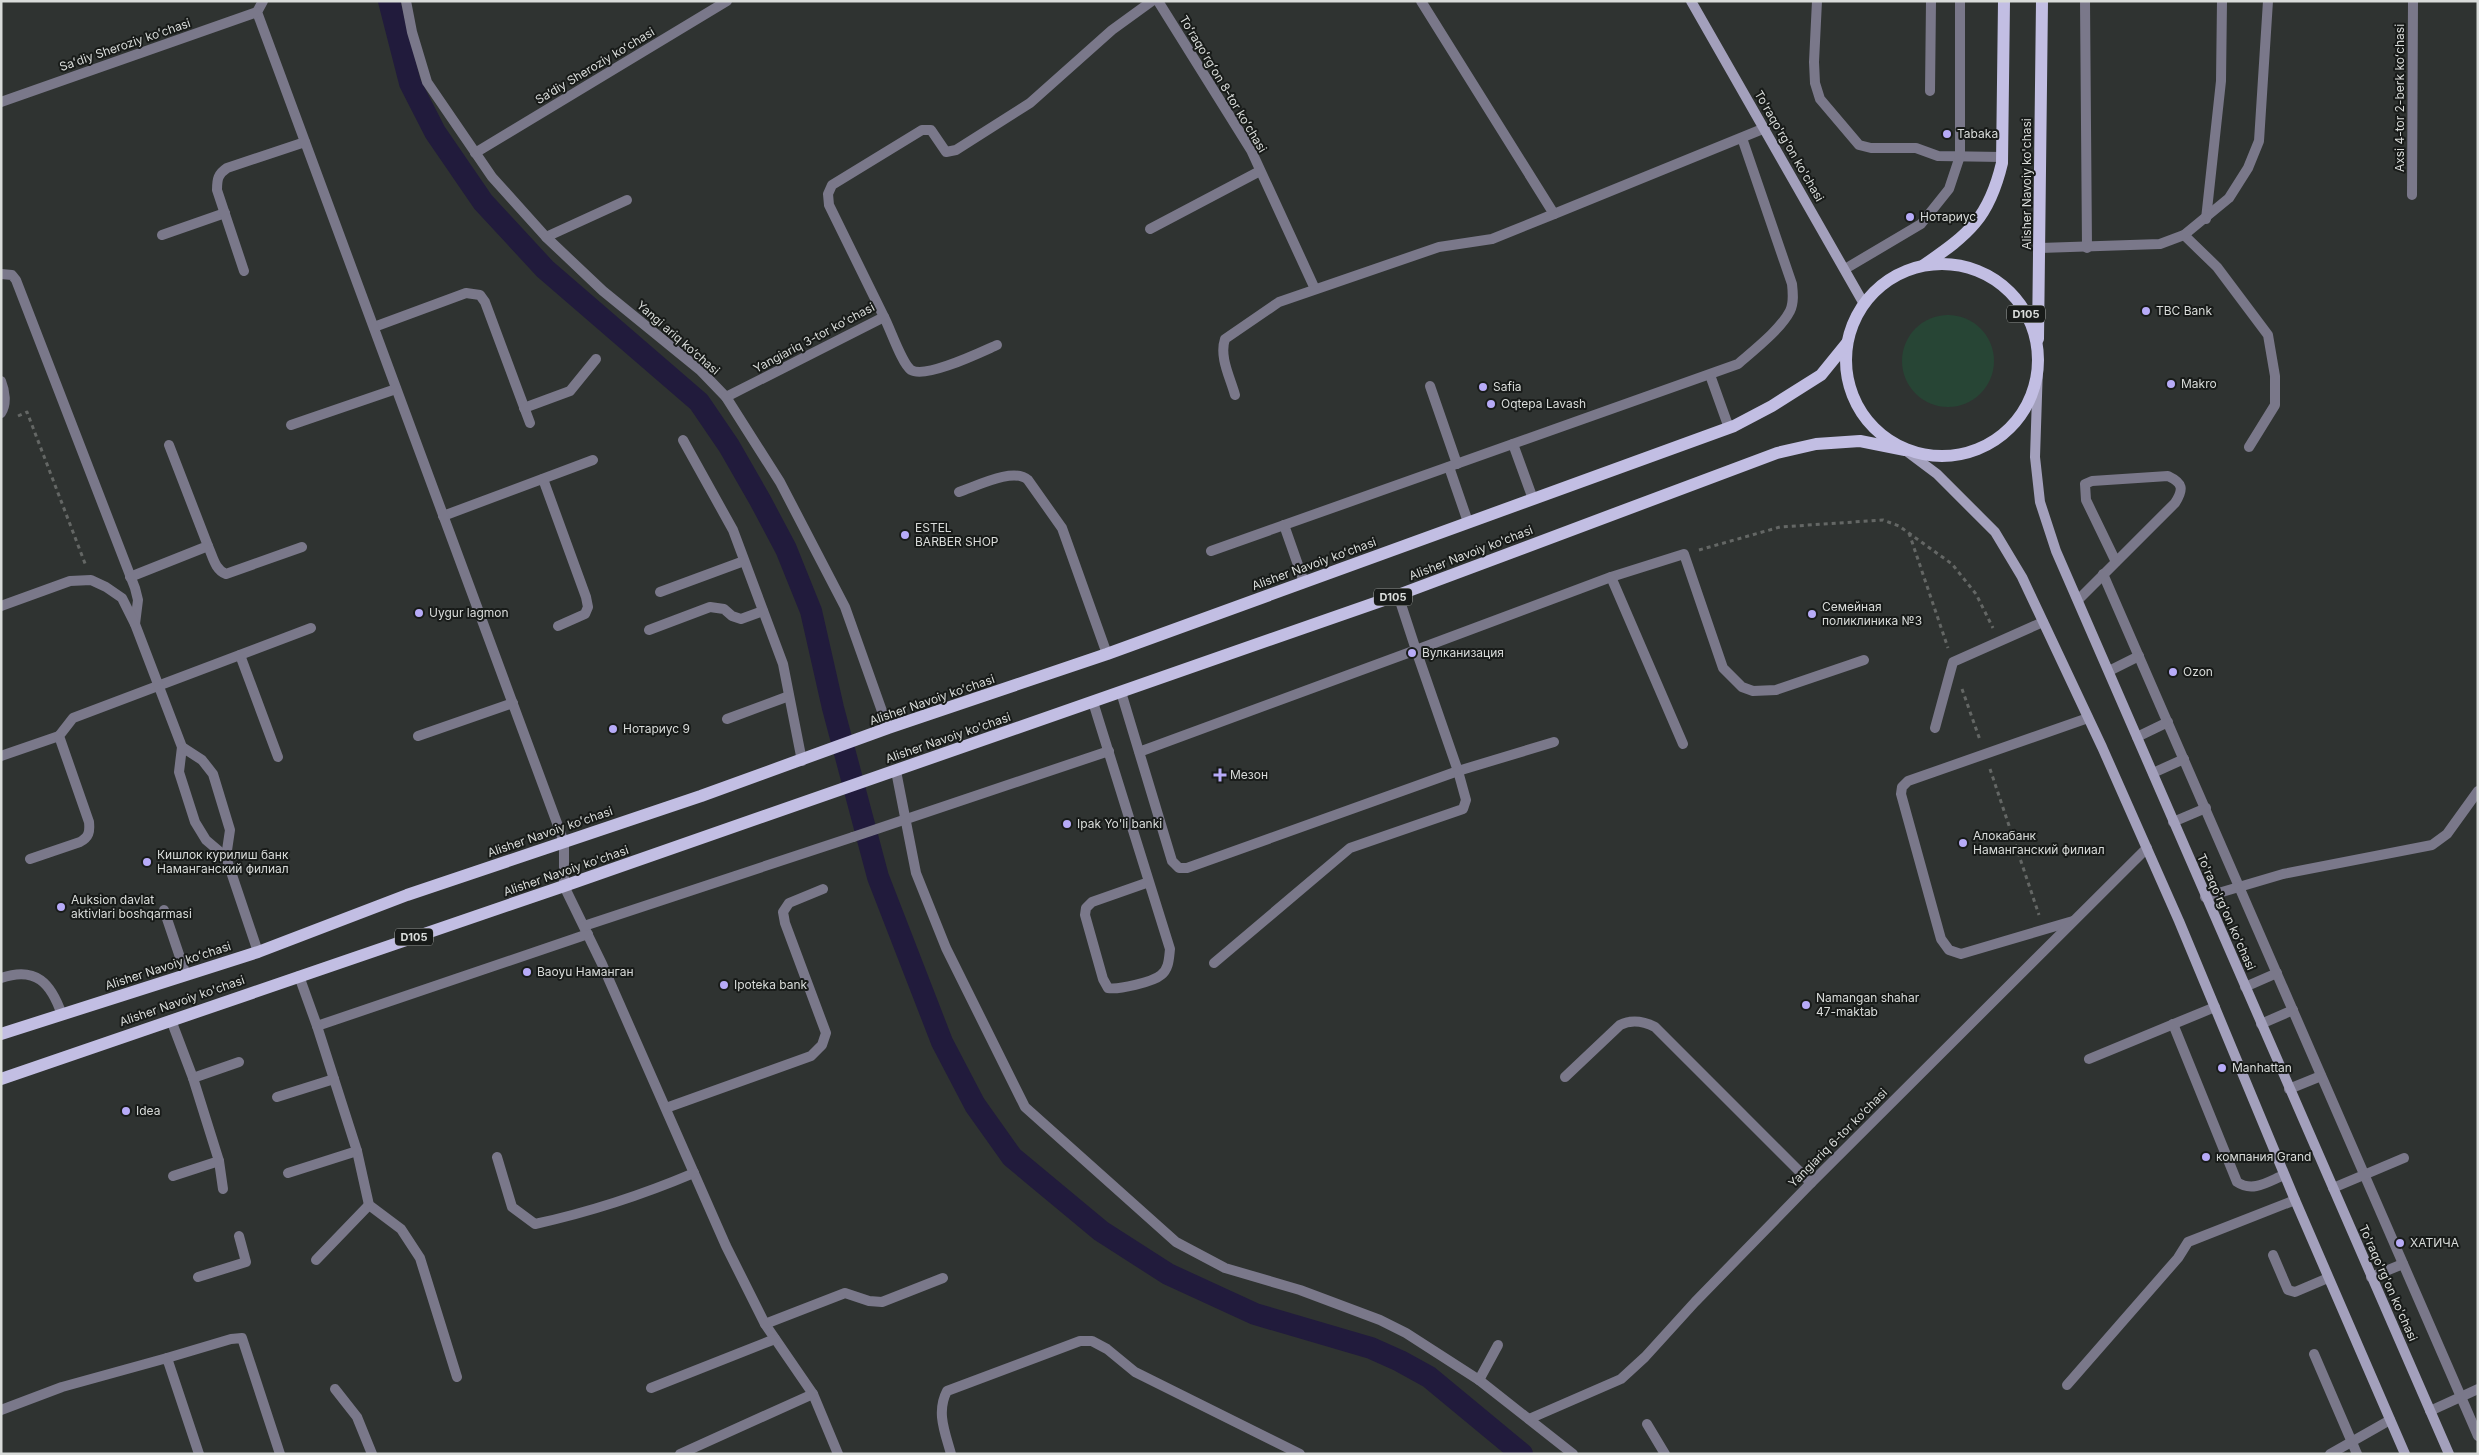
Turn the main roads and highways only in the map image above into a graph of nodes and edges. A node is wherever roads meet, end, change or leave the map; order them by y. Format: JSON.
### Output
{"nodes":[{"id":1,"x":1691,"y":1,"type":"edge"},
{"id":2,"x":2004,"y":1,"type":"edge"},
{"id":3,"x":2042,"y":1,"type":"edge"},
{"id":4,"x":1924,"y":265,"type":"junction"},
{"id":5,"x":1864,"y":304,"type":"junction"},
{"id":6,"x":1847,"y":343,"type":"junction"},
{"id":7,"x":2038,"y":366,"type":"junction"},
{"id":8,"x":1905,"y":450,"type":"junction"},
{"id":9,"x":1,"y":1034,"type":"edge"},
{"id":10,"x":1,"y":1079,"type":"edge"},
{"id":11,"x":2405,"y":1454,"type":"edge"},
{"id":12,"x":2449,"y":1454,"type":"edge"}],
"edges":[{"from":1,"to":5,"type":"main road","name":"To'raqo'rg'on ko'chasi"},
{"from":2,"to":4,"type":"main road","name":"Alisher Navoiy ko'chasi","number":"D105"},
{"from":3,"to":7,"type":"main road","name":"Alisher Navoiy ko'chasi","number":"D105"},
{"from":4,"to":5,"type":"main road","number":"D105"},
{"from":4,"to":7,"type":"main road","number":"D105"},
{"from":5,"to":6,"type":"main road","number":"D105"},
{"from":6,"to":8,"type":"main road","number":"D105"},
{"from":6,"to":9,"type":"main road","name":"Alisher Navoiy koʻchasi","number":"D105"},
{"from":7,"to":8,"type":"main road","number":"D105"},
{"from":7,"to":12,"type":"main road","name":"To'raqo'rg'on ko'chasi"},
{"from":8,"to":10,"type":"main road","name":"Alisher Navoiy ko'chasi","number":"D105"},
{"from":8,"to":11,"type":"main road"}]}
